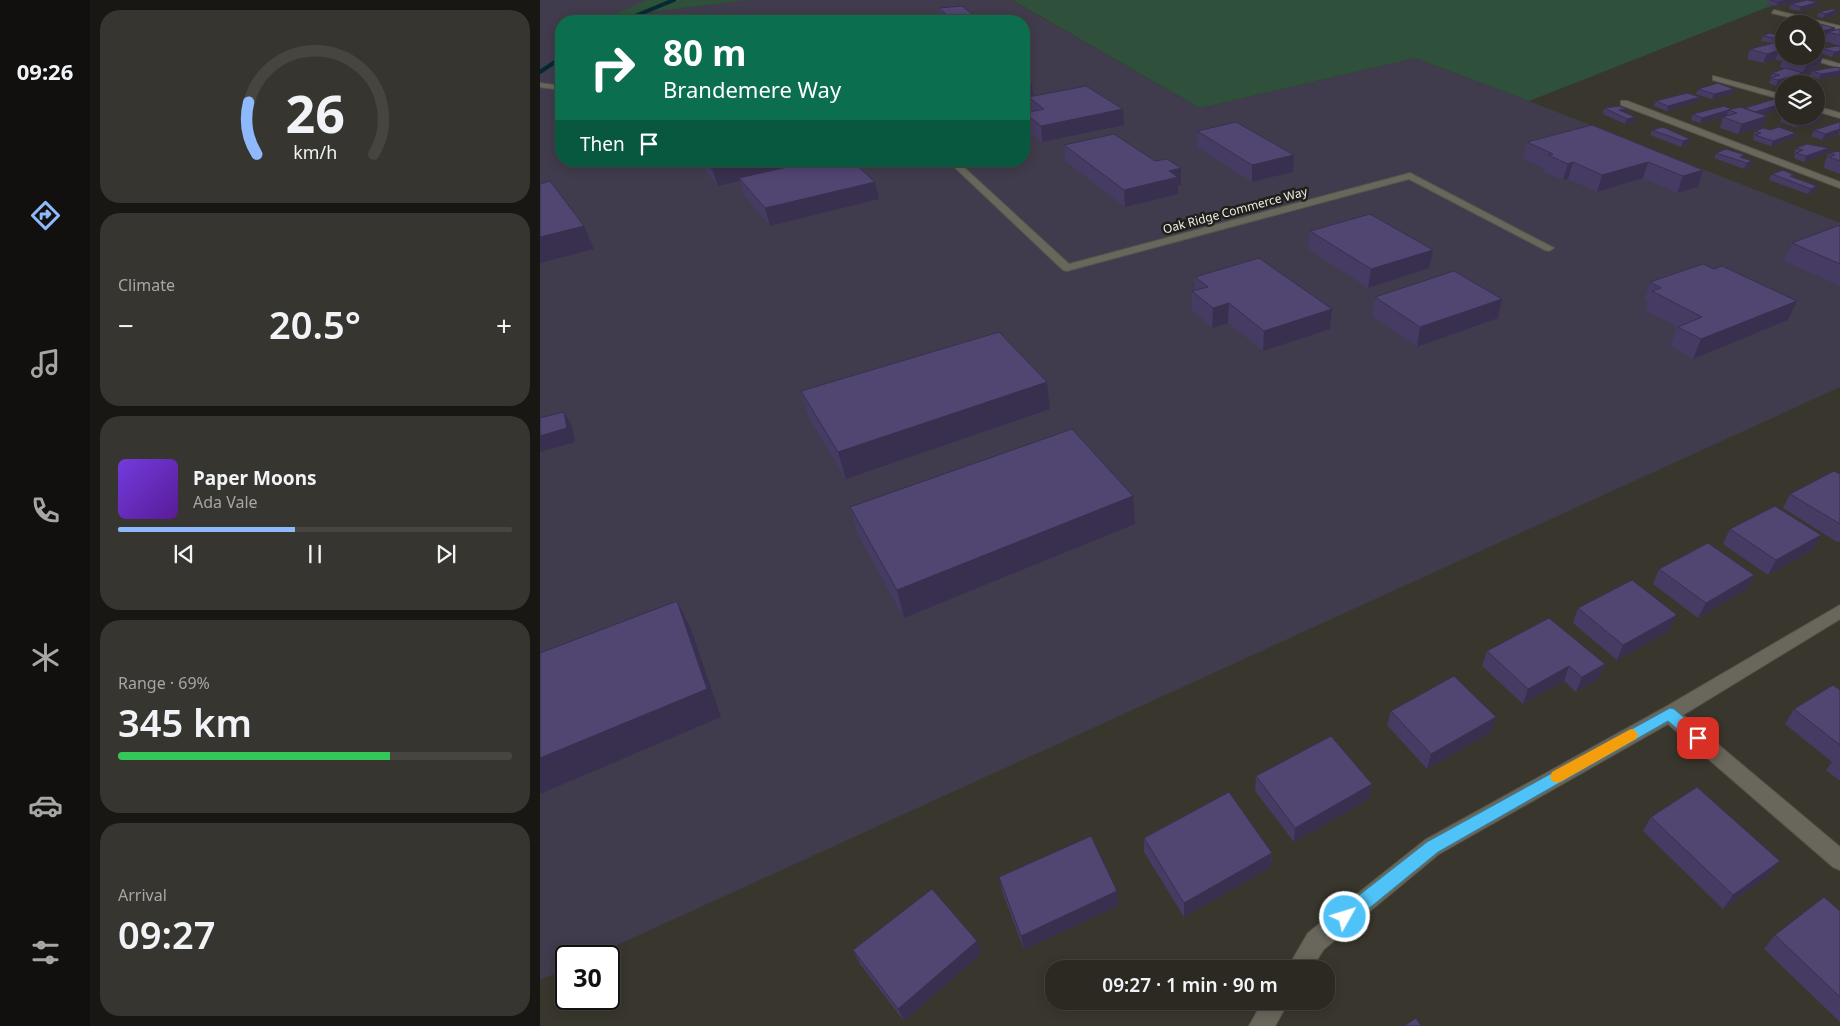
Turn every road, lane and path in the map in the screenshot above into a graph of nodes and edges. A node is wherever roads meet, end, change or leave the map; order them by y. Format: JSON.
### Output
{"nodes":[{"id":1,"x":1774,"y":12,"type":"dead end"},
{"id":2,"x":1840,"y":28,"type":"edge"},
{"id":3,"x":1825,"y":62,"type":"edge"},
{"id":4,"x":1840,"y":66,"type":"edge"},
{"id":5,"x":1716,"y":78,"type":"dead end"},
{"id":6,"x":540,"y":85,"type":"edge"},
{"id":7,"x":555,"y":87,"type":"edge"},
{"id":8,"x":1775,"y":95,"type":"edge"},
{"id":9,"x":1624,"y":103,"type":"dead end"},
{"id":10,"x":1825,"y":111,"type":"edge"},
{"id":11,"x":1840,"y":116,"type":"edge"},
{"id":12,"x":958,"y":167,"type":"edge"},
{"id":13,"x":1840,"y":185,"type":"edge"},
{"id":14,"x":1549,"y":248,"type":"dead end"},
{"id":15,"x":1840,"y":611,"type":"edge"},
{"id":16,"x":1670,"y":714,"type":"junction"},
{"id":17,"x":1840,"y":860,"type":"edge"},
{"id":18,"x":1304,"y":960,"type":"edge"},
{"id":19,"x":1271,"y":1010,"type":"edge"},
{"id":20,"x":1261,"y":1026,"type":"edge"}],
"edges":[{"from":1,"to":2,"type":"street"},
{"from":3,"to":4,"type":"street"},
{"from":5,"to":8,"type":"street"},
{"from":6,"to":7,"type":"street"},
{"from":9,"to":13,"type":"street"},
{"from":10,"to":11,"type":"street"},
{"from":12,"to":14,"type":"street","name":"Oak Ridge Commerce Way"},
{"from":15,"to":16,"type":"street"},
{"from":16,"to":17,"type":"street"},
{"from":16,"to":18,"type":"street"},
{"from":19,"to":20,"type":"street"}]}
